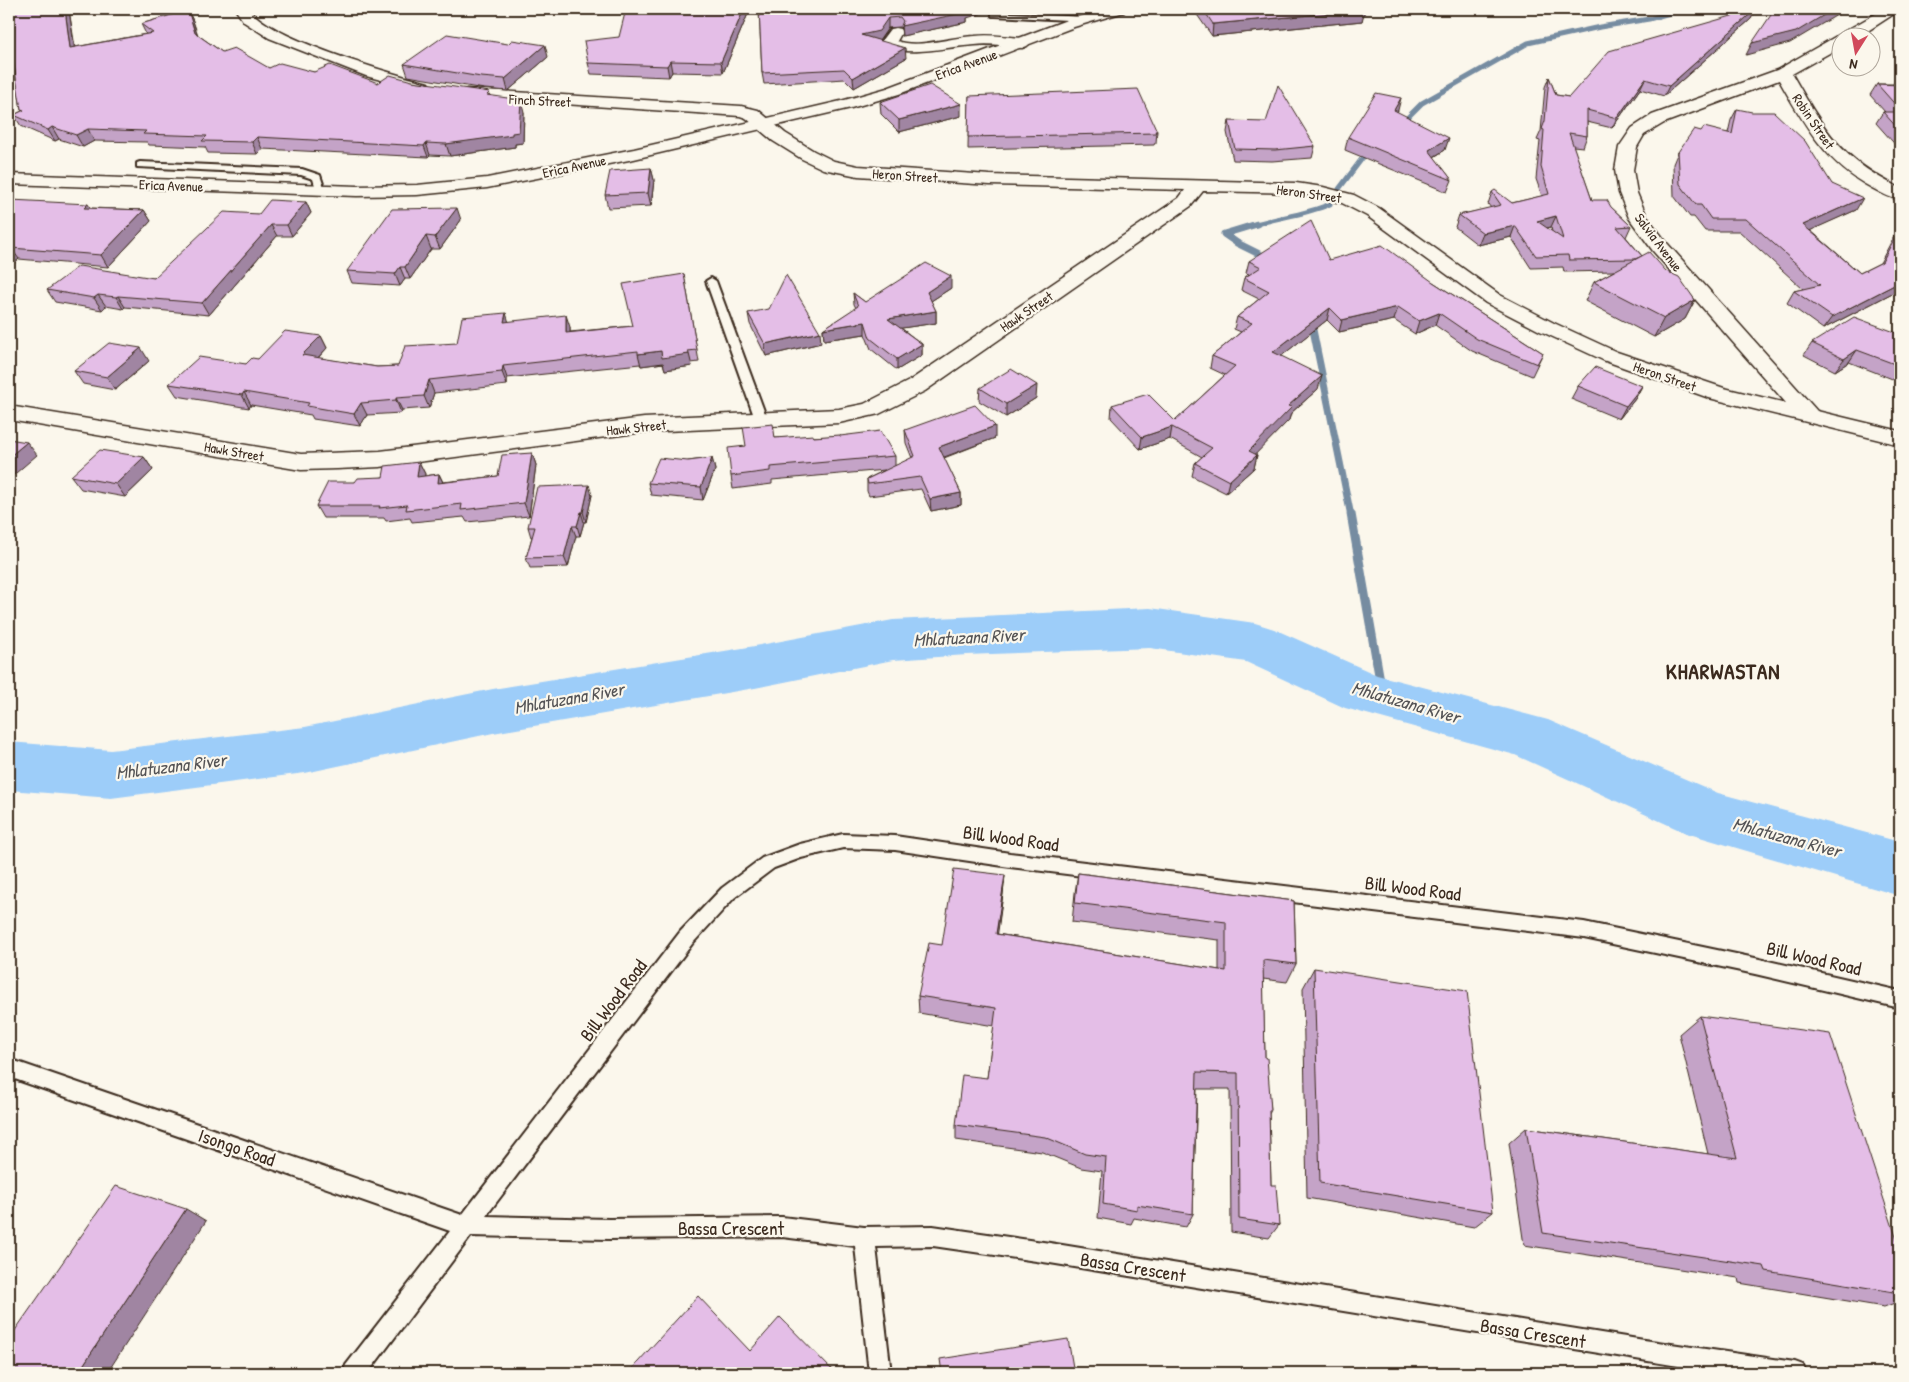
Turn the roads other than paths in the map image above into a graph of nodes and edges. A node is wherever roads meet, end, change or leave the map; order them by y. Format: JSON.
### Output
{"nodes":[{"id":1,"x":242,"y":9,"type":"edge"},
{"id":2,"x":1119,"y":9,"type":"edge"},
{"id":3,"x":1894,"y":9,"type":"edge"},
{"id":4,"x":995,"y":14,"type":"dead end"},
{"id":5,"x":1085,"y":19,"type":"junction"},
{"id":6,"x":1862,"y":28,"type":"edge"},
{"id":7,"x":895,"y":32,"type":"edge"},
{"id":8,"x":1022,"y":43,"type":"junction"},
{"id":9,"x":1832,"y":46,"type":"edge"},
{"id":10,"x":1783,"y":73,"type":"junction"},
{"id":11,"x":434,"y":88,"type":"edge"},
{"id":12,"x":453,"y":92,"type":"edge"},
{"id":13,"x":764,"y":124,"type":"junction"},
{"id":14,"x":140,"y":165,"type":"dead end"},
{"id":15,"x":9,"y":179,"type":"edge"},
{"id":16,"x":1198,"y":185,"type":"junction"},
{"id":17,"x":320,"y":190,"type":"junction"},
{"id":18,"x":1900,"y":195,"type":"edge"},
{"id":19,"x":711,"y":281,"type":"dead end"},
{"id":20,"x":9,"y":413,"type":"edge"},
{"id":21,"x":1808,"y":414,"type":"junction"},
{"id":22,"x":761,"y":419,"type":"junction"},
{"id":23,"x":1900,"y":438,"type":"edge"},
{"id":24,"x":1900,"y":1000,"type":"edge"},
{"id":25,"x":9,"y":1068,"type":"edge"},
{"id":26,"x":465,"y":1226,"type":"junction"},
{"id":27,"x":864,"y":1237,"type":"junction"},
{"id":28,"x":354,"y":1373,"type":"edge"},
{"id":29,"x":880,"y":1373,"type":"edge"},
{"id":30,"x":1795,"y":1373,"type":"edge"}],
"edges":[{"from":1,"to":11,"type":"street"},
{"from":2,"to":5,"type":"street","name":"Erica Avenue"},
{"from":3,"to":6,"type":"street"},
{"from":4,"to":5,"type":"lane"},
{"from":5,"to":8,"type":"street","name":"Erica Avenue"},
{"from":7,"to":8,"type":"street"},
{"from":8,"to":13,"type":"street","name":"Erica Avenue"},
{"from":9,"to":10,"type":"street","name":"Salvia Avenue"},
{"from":10,"to":18,"type":"street","name":"Robin Street"},
{"from":10,"to":21,"type":"street","name":"Salvia Avenue"},
{"from":12,"to":13,"type":"street","name":"Finch Street"},
{"from":13,"to":16,"type":"street","name":"Heron Street"},
{"from":13,"to":17,"type":"street","name":"Erica Avenue"},
{"from":14,"to":17,"type":"lane"},
{"from":15,"to":17,"type":"street","name":"Erica Avenue"},
{"from":16,"to":21,"type":"street","name":"Heron Street"},
{"from":16,"to":22,"type":"street","name":"Hawk Street"},
{"from":19,"to":22,"type":"lane"},
{"from":20,"to":22,"type":"street","name":"Hawk Street"},
{"from":21,"to":23,"type":"street","name":"Heron Street"},
{"from":24,"to":26,"type":"lane","name":"Bill Wood Road"},
{"from":25,"to":26,"type":"lane","name":"Isongo Road"},
{"from":26,"to":27,"type":"lane","name":"Bassa Crescent"},
{"from":26,"to":28,"type":"lane","name":"Bill Wood Road"},
{"from":27,"to":29,"type":"lane"},
{"from":27,"to":30,"type":"lane","name":"Bassa Crescent"}]}
